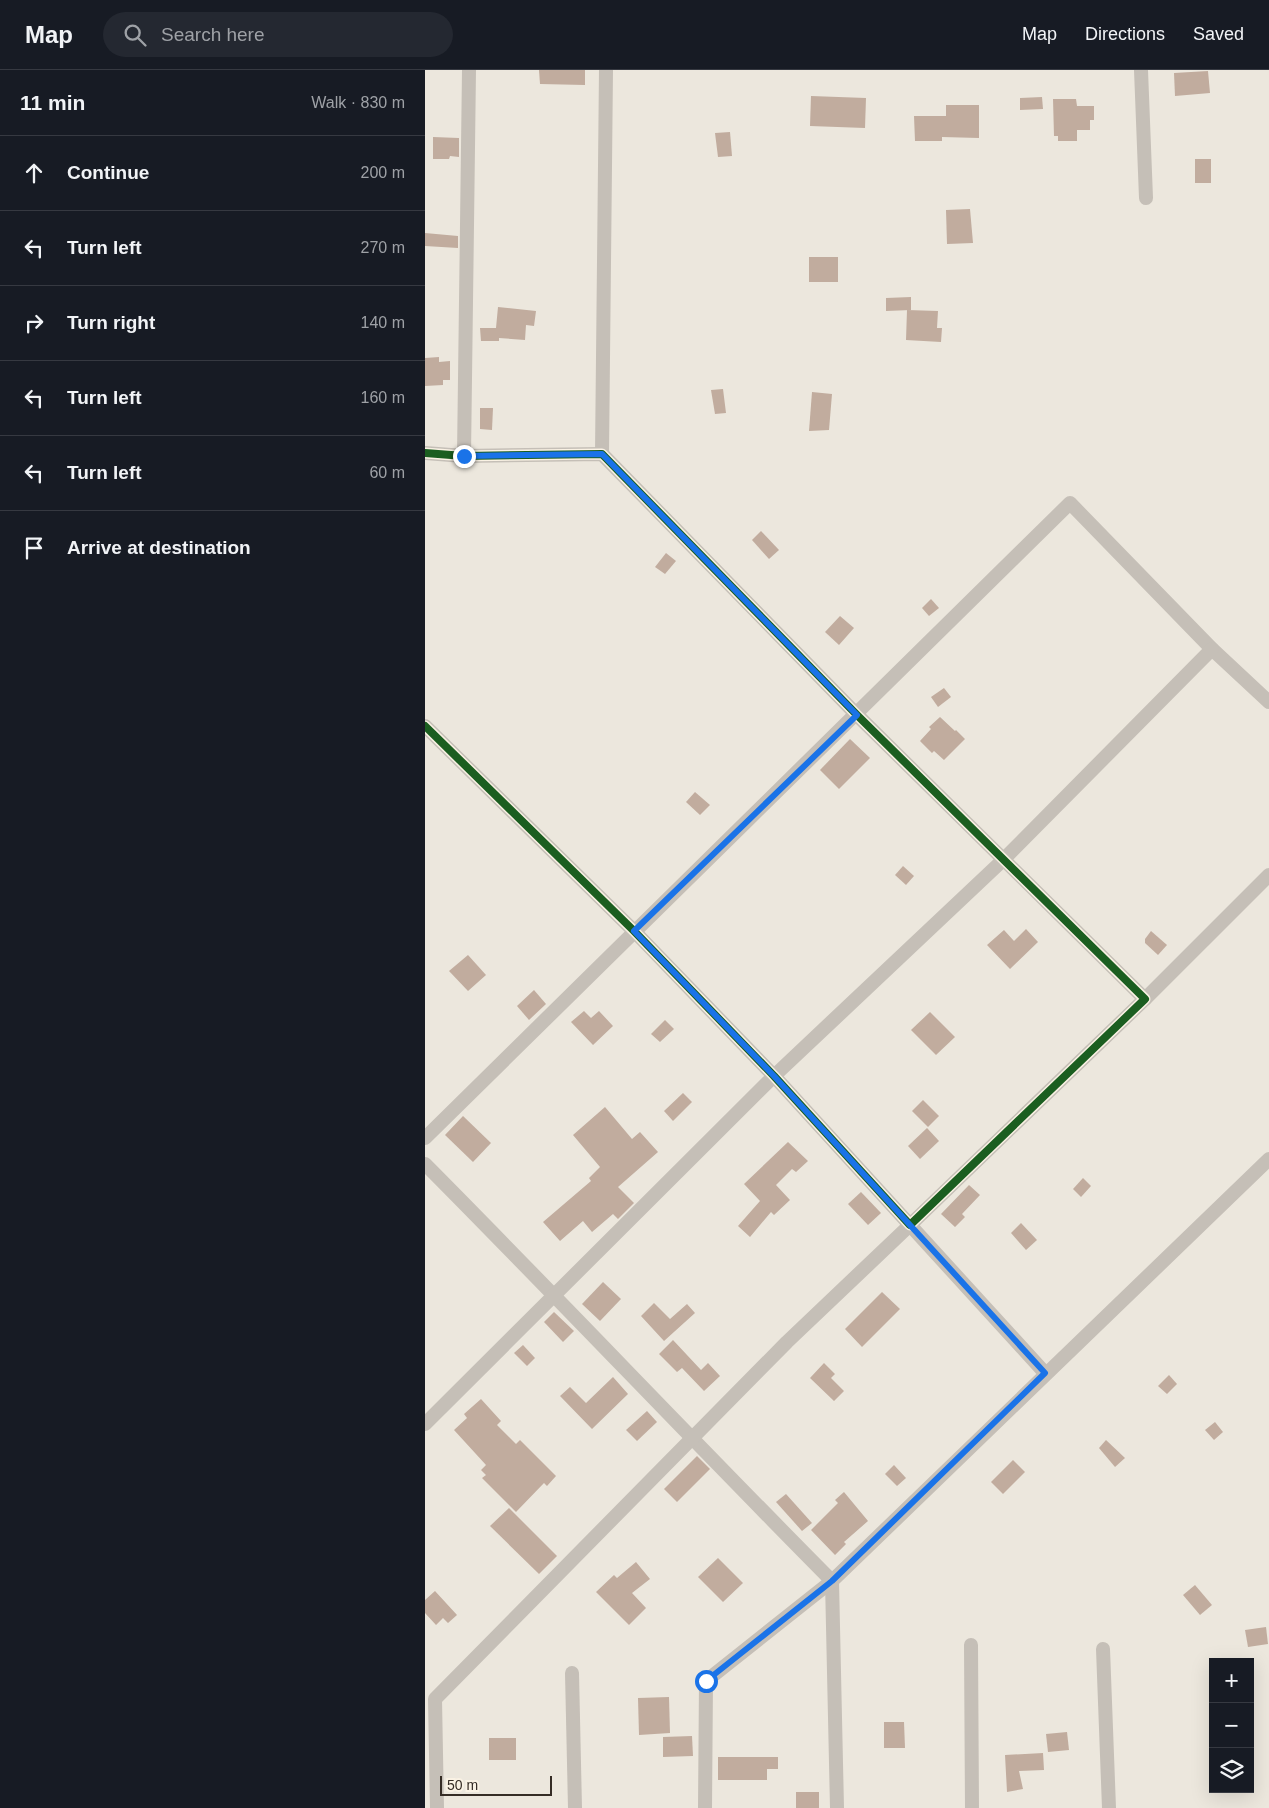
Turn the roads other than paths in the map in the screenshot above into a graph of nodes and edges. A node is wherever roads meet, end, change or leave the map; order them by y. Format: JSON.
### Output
{"nodes":[{"id":1,"x":469,"y":70,"type":"edge"},
{"id":2,"x":605,"y":70,"type":"edge"},
{"id":3,"x":1141,"y":70,"type":"edge"},
{"id":4,"x":1147,"y":198,"type":"dead end"},
{"id":5,"x":425,"y":453,"type":"edge"},
{"id":6,"x":602,"y":454,"type":"junction"},
{"id":7,"x":464,"y":456,"type":"junction"},
{"id":8,"x":1212,"y":649,"type":"junction"},
{"id":9,"x":1269,"y":702,"type":"edge"},
{"id":10,"x":857,"y":715,"type":"junction"},
{"id":11,"x":425,"y":726,"type":"edge"},
{"id":12,"x":1003,"y":860,"type":"junction"},
{"id":13,"x":1269,"y":875,"type":"edge"},
{"id":14,"x":634,"y":931,"type":"junction"},
{"id":15,"x":1145,"y":999,"type":"junction"},
{"id":16,"x":774,"y":1076,"type":"junction"},
{"id":17,"x":425,"y":1138,"type":"edge"},
{"id":18,"x":1269,"y":1159,"type":"edge"},
{"id":19,"x":425,"y":1164,"type":"edge"},
{"id":20,"x":910,"y":1225,"type":"junction"},
{"id":21,"x":555,"y":1296,"type":"junction"},
{"id":22,"x":1045,"y":1373,"type":"junction"},
{"id":23,"x":425,"y":1424,"type":"edge"},
{"id":24,"x":691,"y":1439,"type":"junction"},
{"id":25,"x":832,"y":1581,"type":"junction"},
{"id":26,"x":971,"y":1645,"type":"dead end"},
{"id":27,"x":1103,"y":1649,"type":"dead end"},
{"id":28,"x":572,"y":1673,"type":"dead end"},
{"id":29,"x":437,"y":1808,"type":"edge"},
{"id":30,"x":575,"y":1808,"type":"edge"},
{"id":31,"x":705,"y":1808,"type":"edge"},
{"id":32,"x":837,"y":1808,"type":"edge"},
{"id":33,"x":972,"y":1808,"type":"edge"},
{"id":34,"x":1109,"y":1808,"type":"edge"}],
"edges":[{"from":1,"to":7,"type":"street"},
{"from":2,"to":6,"type":"street"},
{"from":3,"to":4,"type":"street"},
{"from":5,"to":7,"type":"street"},
{"from":6,"to":7,"type":"street"},
{"from":6,"to":10,"type":"street"},
{"from":8,"to":9,"type":"street"},
{"from":8,"to":10,"type":"street"},
{"from":8,"to":12,"type":"street"},
{"from":10,"to":12,"type":"street"},
{"from":10,"to":14,"type":"street"},
{"from":11,"to":14,"type":"street"},
{"from":12,"to":15,"type":"street"},
{"from":12,"to":16,"type":"street"},
{"from":13,"to":15,"type":"street"},
{"from":14,"to":16,"type":"street"},
{"from":14,"to":17,"type":"street"},
{"from":15,"to":20,"type":"street"},
{"from":16,"to":20,"type":"street"},
{"from":16,"to":21,"type":"street"},
{"from":18,"to":22,"type":"street"},
{"from":19,"to":21,"type":"street"},
{"from":20,"to":22,"type":"street"},
{"from":20,"to":24,"type":"street"},
{"from":21,"to":23,"type":"street"},
{"from":21,"to":24,"type":"street"},
{"from":22,"to":25,"type":"street"},
{"from":24,"to":25,"type":"street"},
{"from":24,"to":29,"type":"street"},
{"from":25,"to":31,"type":"street"},
{"from":25,"to":32,"type":"street"},
{"from":26,"to":33,"type":"street"},
{"from":27,"to":34,"type":"street"},
{"from":28,"to":30,"type":"street"}]}
